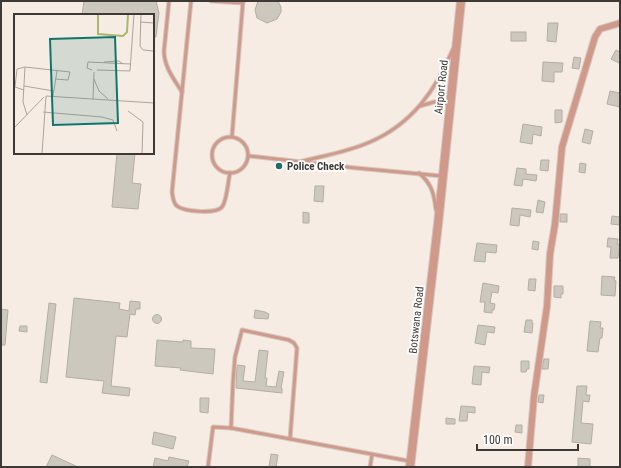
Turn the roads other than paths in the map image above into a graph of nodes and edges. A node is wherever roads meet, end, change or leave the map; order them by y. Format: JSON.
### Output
{"nodes":[{"id":1,"x":169,"y":1,"type":"edge"},
{"id":2,"x":191,"y":1,"type":"edge"},
{"id":3,"x":211,"y":1,"type":"edge"},
{"id":4,"x":461,"y":1,"type":"edge"},
{"id":5,"x":243,"y":2,"type":"edge"},
{"id":6,"x":620,"y":23,"type":"edge"},
{"id":7,"x":458,"y":38,"type":"junction"},
{"id":8,"x":182,"y":92,"type":"junction"},
{"id":9,"x":450,"y":104,"type":"junction"},
{"id":10,"x":419,"y":107,"type":"junction"},
{"id":11,"x":232,"y":136,"type":"junction"},
{"id":12,"x":249,"y":156,"type":"junction"},
{"id":13,"x":299,"y":162,"type":"junction"},
{"id":14,"x":230,"y":173,"type":"junction"},
{"id":15,"x":419,"y":173,"type":"junction"},
{"id":16,"x":443,"y":176,"type":"junction"},
{"id":17,"x":438,"y":224,"type":"junction"},
{"id":18,"x":231,"y":428,"type":"junction"},
{"id":19,"x":290,"y":439,"type":"junction"},
{"id":20,"x":372,"y":455,"type":"junction"},
{"id":21,"x":410,"y":464,"type":"edge"},
{"id":22,"x":208,"y":467,"type":"edge"},
{"id":23,"x":370,"y":467,"type":"edge"},
{"id":24,"x":528,"y":467,"type":"edge"}],
"edges":[{"from":1,"to":8,"type":"lane"},
{"from":2,"to":8,"type":"lane"},
{"from":3,"to":5,"type":"lane"},
{"from":4,"to":7,"type":"street","name":"Airport Road"},
{"from":5,"to":11,"type":"lane"},
{"from":6,"to":24,"type":"street"},
{"from":7,"to":9,"type":"street","name":"Airport Road"},
{"from":7,"to":10,"type":"lane"},
{"from":8,"to":14,"type":"lane"},
{"from":9,"to":10,"type":"lane"},
{"from":9,"to":16,"type":"street","name":"Airport Road"},
{"from":10,"to":13,"type":"lane"},
{"from":11,"to":12,"type":"lane"},
{"from":11,"to":14,"type":"lane"},
{"from":12,"to":13,"type":"lane"},
{"from":12,"to":14,"type":"lane"},
{"from":13,"to":15,"type":"lane"},
{"from":15,"to":16,"type":"lane"},
{"from":15,"to":17,"type":"lane"},
{"from":16,"to":17,"type":"street","name":"Botswana Road"},
{"from":17,"to":21,"type":"street","name":"Botswana Road"},
{"from":18,"to":19,"type":"lane"},
{"from":18,"to":19,"type":"lane"},
{"from":18,"to":22,"type":"lane"},
{"from":19,"to":20,"type":"lane"},
{"from":20,"to":21,"type":"lane"},
{"from":20,"to":23,"type":"lane"}]}
